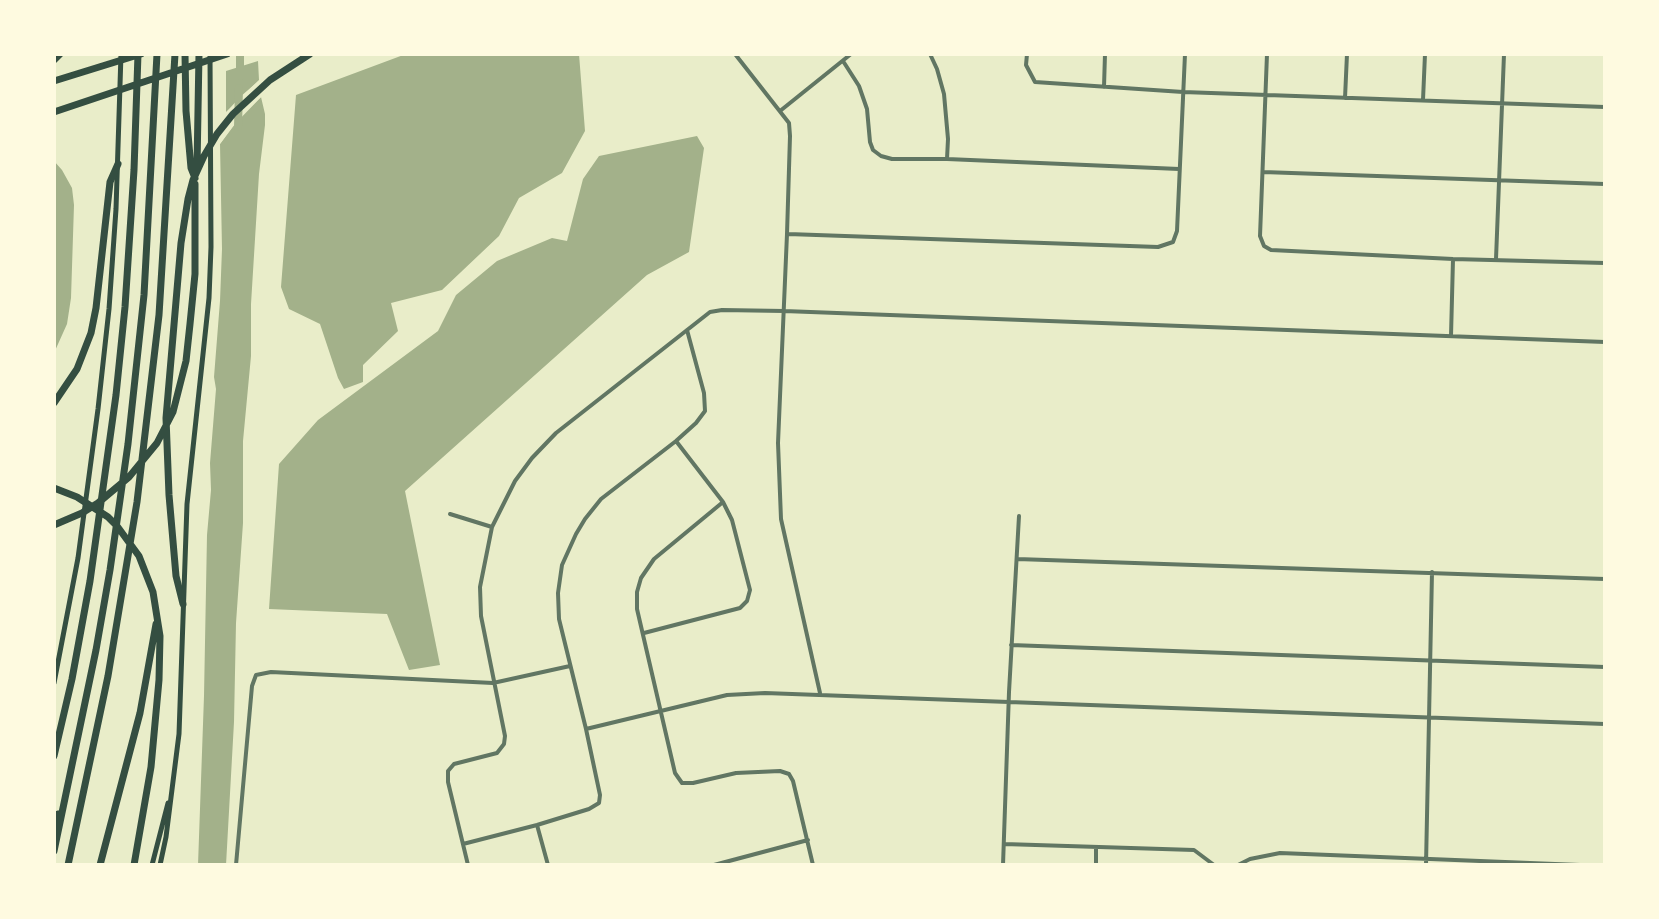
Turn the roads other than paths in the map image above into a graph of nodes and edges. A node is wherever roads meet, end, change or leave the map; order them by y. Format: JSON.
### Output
{"nodes":[{"id":1,"x":60,"y":54,"type":"edge"},
{"id":2,"x":122,"y":54,"type":"edge"},
{"id":3,"x":140,"y":54,"type":"edge"},
{"id":4,"x":157,"y":54,"type":"edge"},
{"id":5,"x":176,"y":54,"type":"edge"},
{"id":6,"x":185,"y":54,"type":"edge"},
{"id":7,"x":199,"y":54,"type":"edge"},
{"id":8,"x":210,"y":54,"type":"edge"},
{"id":9,"x":227,"y":54,"type":"edge"},
{"id":10,"x":310,"y":54,"type":"edge"},
{"id":11,"x":735,"y":54,"type":"edge"},
{"id":12,"x":851,"y":54,"type":"edge"},
{"id":13,"x":930,"y":54,"type":"edge"},
{"id":14,"x":1027,"y":54,"type":"edge"},
{"id":15,"x":1105,"y":54,"type":"edge"},
{"id":16,"x":1185,"y":54,"type":"edge"},
{"id":17,"x":1267,"y":54,"type":"edge"},
{"id":18,"x":1347,"y":54,"type":"edge"},
{"id":19,"x":1425,"y":54,"type":"edge"},
{"id":20,"x":1504,"y":54,"type":"edge"},
{"id":21,"x":54,"y":60,"type":"edge"},
{"id":22,"x":843,"y":61,"type":"junction"},
{"id":23,"x":54,"y":81,"type":"edge"},
{"id":24,"x":1104,"y":87,"type":"junction"},
{"id":25,"x":1184,"y":92,"type":"junction"},
{"id":26,"x":1266,"y":94,"type":"junction"},
{"id":27,"x":1345,"y":98,"type":"junction"},
{"id":28,"x":1424,"y":100,"type":"junction"},
{"id":29,"x":1502,"y":104,"type":"junction"},
{"id":30,"x":1605,"y":107,"type":"edge"},
{"id":31,"x":780,"y":111,"type":"junction"},
{"id":32,"x":54,"y":112,"type":"edge"},
{"id":33,"x":947,"y":159,"type":"junction"},
{"id":34,"x":118,"y":164,"type":"junction"},
{"id":35,"x":1179,"y":169,"type":"junction"},
{"id":36,"x":1263,"y":172,"type":"junction"},
{"id":37,"x":195,"y":178,"type":"junction"},
{"id":38,"x":1499,"y":180,"type":"junction"},
{"id":39,"x":1605,"y":184,"type":"edge"},
{"id":40,"x":787,"y":234,"type":"junction"},
{"id":41,"x":1453,"y":259,"type":"junction"},
{"id":42,"x":1496,"y":259,"type":"junction"},
{"id":43,"x":1605,"y":263,"type":"edge"},
{"id":44,"x":784,"y":311,"type":"junction"},
{"id":45,"x":687,"y":329,"type":"junction"},
{"id":46,"x":1451,"y":336,"type":"junction"},
{"id":47,"x":1605,"y":342,"type":"edge"},
{"id":48,"x":54,"y":403,"type":"edge"},
{"id":49,"x":676,"y":441,"type":"junction"},
{"id":50,"x":54,"y":488,"type":"edge"},
{"id":51,"x":723,"y":502,"type":"junction"},
{"id":52,"x":450,"y":514,"type":"dead end"},
{"id":53,"x":1019,"y":516,"type":"dead end"},
{"id":54,"x":54,"y":525,"type":"edge"},
{"id":55,"x":492,"y":527,"type":"junction"},
{"id":56,"x":1017,"y":559,"type":"junction"},
{"id":57,"x":1432,"y":572,"type":"junction"},
{"id":58,"x":1605,"y":579,"type":"edge"},
{"id":59,"x":183,"y":604,"type":"junction"},
{"id":60,"x":157,"y":619,"type":"junction"},
{"id":61,"x":643,"y":633,"type":"junction"},
{"id":62,"x":1011,"y":645,"type":"junction"},
{"id":63,"x":1431,"y":660,"type":"junction"},
{"id":64,"x":570,"y":666,"type":"junction"},
{"id":65,"x":1605,"y":667,"type":"edge"},
{"id":66,"x":54,"y":683,"type":"edge"},
{"id":67,"x":493,"y":683,"type":"junction"},
{"id":68,"x":820,"y":693,"type":"junction"},
{"id":69,"x":1008,"y":701,"type":"junction"},
{"id":70,"x":662,"y":710,"type":"junction"},
{"id":71,"x":1429,"y":717,"type":"junction"},
{"id":72,"x":81,"y":724,"type":"junction"},
{"id":73,"x":1605,"y":724,"type":"edge"},
{"id":74,"x":586,"y":729,"type":"junction"},
{"id":75,"x":54,"y":756,"type":"edge"},
{"id":76,"x":175,"y":772,"type":"junction"},
{"id":77,"x":537,"y":825,"type":"junction"},
{"id":78,"x":54,"y":831,"type":"edge"},
{"id":79,"x":808,"y":840,"type":"junction"},
{"id":80,"x":463,"y":844,"type":"junction"},
{"id":81,"x":1004,"y":844,"type":"junction"},
{"id":82,"x":1096,"y":848,"type":"junction"},
{"id":83,"x":54,"y":851,"type":"edge"},
{"id":84,"x":1426,"y":859,"type":"junction"},
{"id":85,"x":68,"y":865,"type":"edge"},
{"id":86,"x":100,"y":865,"type":"edge"},
{"id":87,"x":134,"y":865,"type":"edge"},
{"id":88,"x":152,"y":865,"type":"edge"},
{"id":89,"x":160,"y":865,"type":"edge"},
{"id":90,"x":236,"y":865,"type":"edge"},
{"id":91,"x":468,"y":865,"type":"edge"},
{"id":92,"x":548,"y":865,"type":"edge"},
{"id":93,"x":714,"y":865,"type":"edge"},
{"id":94,"x":813,"y":865,"type":"edge"},
{"id":95,"x":1003,"y":865,"type":"edge"},
{"id":96,"x":1096,"y":865,"type":"edge"},
{"id":97,"x":1214,"y":865,"type":"edge"},
{"id":98,"x":1238,"y":865,"type":"edge"},
{"id":99,"x":1426,"y":865,"type":"edge"},
{"id":100,"x":1580,"y":865,"type":"edge"}],
"edges":[{"from":1,"to":21,"type":"highway"},
{"from":2,"to":34,"type":"main road"},
{"from":3,"to":23,"type":"highway"},
{"from":3,"to":75,"type":"highway"},
{"from":4,"to":72,"type":"highway"},
{"from":5,"to":85,"type":"highway"},
{"from":6,"to":37,"type":"highway"},
{"from":7,"to":37,"type":"highway"},
{"from":8,"to":59,"type":"main road"},
{"from":9,"to":32,"type":"highway"},
{"from":10,"to":59,"type":"highway"},
{"from":11,"to":31,"type":"street"},
{"from":12,"to":22,"type":"street"},
{"from":13,"to":33,"type":"street"},
{"from":14,"to":24,"type":"street"},
{"from":15,"to":24,"type":"street"},
{"from":16,"to":25,"type":"street"},
{"from":17,"to":26,"type":"street"},
{"from":18,"to":27,"type":"street"},
{"from":19,"to":28,"type":"street"},
{"from":20,"to":29,"type":"street"},
{"from":22,"to":31,"type":"street"},
{"from":22,"to":33,"type":"street"},
{"from":24,"to":25,"type":"street"},
{"from":25,"to":26,"type":"street"},
{"from":25,"to":35,"type":"street"},
{"from":26,"to":27,"type":"street"},
{"from":26,"to":36,"type":"street"},
{"from":27,"to":28,"type":"street"},
{"from":28,"to":29,"type":"street"},
{"from":29,"to":30,"type":"street"},
{"from":29,"to":38,"type":"street"},
{"from":31,"to":40,"type":"street"},
{"from":33,"to":35,"type":"street"},
{"from":34,"to":48,"type":"highway"},
{"from":34,"to":66,"type":"main road"},
{"from":35,"to":40,"type":"street"},
{"from":36,"to":38,"type":"street"},
{"from":36,"to":41,"type":"street"},
{"from":37,"to":54,"type":"highway"},
{"from":38,"to":39,"type":"street"},
{"from":38,"to":42,"type":"street"},
{"from":40,"to":44,"type":"street"},
{"from":41,"to":42,"type":"street"},
{"from":41,"to":46,"type":"street"},
{"from":42,"to":43,"type":"street"},
{"from":44,"to":45,"type":"street"},
{"from":44,"to":46,"type":"street"},
{"from":44,"to":68,"type":"street"},
{"from":45,"to":49,"type":"street"},
{"from":45,"to":55,"type":"street"},
{"from":46,"to":47,"type":"street"},
{"from":49,"to":51,"type":"street"},
{"from":49,"to":64,"type":"street"},
{"from":50,"to":60,"type":"highway"},
{"from":51,"to":61,"type":"street"},
{"from":51,"to":61,"type":"street"},
{"from":52,"to":55,"type":"street"},
{"from":53,"to":56,"type":"street"},
{"from":55,"to":67,"type":"street"},
{"from":56,"to":57,"type":"street"},
{"from":56,"to":62,"type":"street"},
{"from":57,"to":58,"type":"street"},
{"from":57,"to":63,"type":"street"},
{"from":59,"to":76,"type":"main road"},
{"from":60,"to":86,"type":"highway"},
{"from":60,"to":87,"type":"highway"},
{"from":61,"to":70,"type":"street"},
{"from":62,"to":63,"type":"street"},
{"from":62,"to":69,"type":"street"},
{"from":63,"to":65,"type":"street"},
{"from":63,"to":71,"type":"street"},
{"from":64,"to":67,"type":"street"},
{"from":64,"to":74,"type":"street"},
{"from":67,"to":80,"type":"street"},
{"from":67,"to":90,"type":"street"},
{"from":68,"to":69,"type":"street"},
{"from":68,"to":70,"type":"street"},
{"from":69,"to":71,"type":"street"},
{"from":69,"to":81,"type":"street"},
{"from":70,"to":74,"type":"street"},
{"from":70,"to":79,"type":"street"},
{"from":71,"to":73,"type":"street"},
{"from":71,"to":84,"type":"street"},
{"from":72,"to":78,"type":"highway"},
{"from":72,"to":83,"type":"highway"},
{"from":74,"to":77,"type":"street"},
{"from":76,"to":88,"type":"main road"},
{"from":76,"to":89,"type":"main road"},
{"from":77,"to":80,"type":"street"},
{"from":77,"to":92,"type":"street"},
{"from":79,"to":93,"type":"street"},
{"from":79,"to":94,"type":"street"},
{"from":80,"to":91,"type":"street"},
{"from":81,"to":82,"type":"street"},
{"from":81,"to":95,"type":"street"},
{"from":82,"to":96,"type":"street"},
{"from":82,"to":97,"type":"street"},
{"from":84,"to":98,"type":"street"},
{"from":84,"to":99,"type":"street"},
{"from":84,"to":100,"type":"street"}]}
